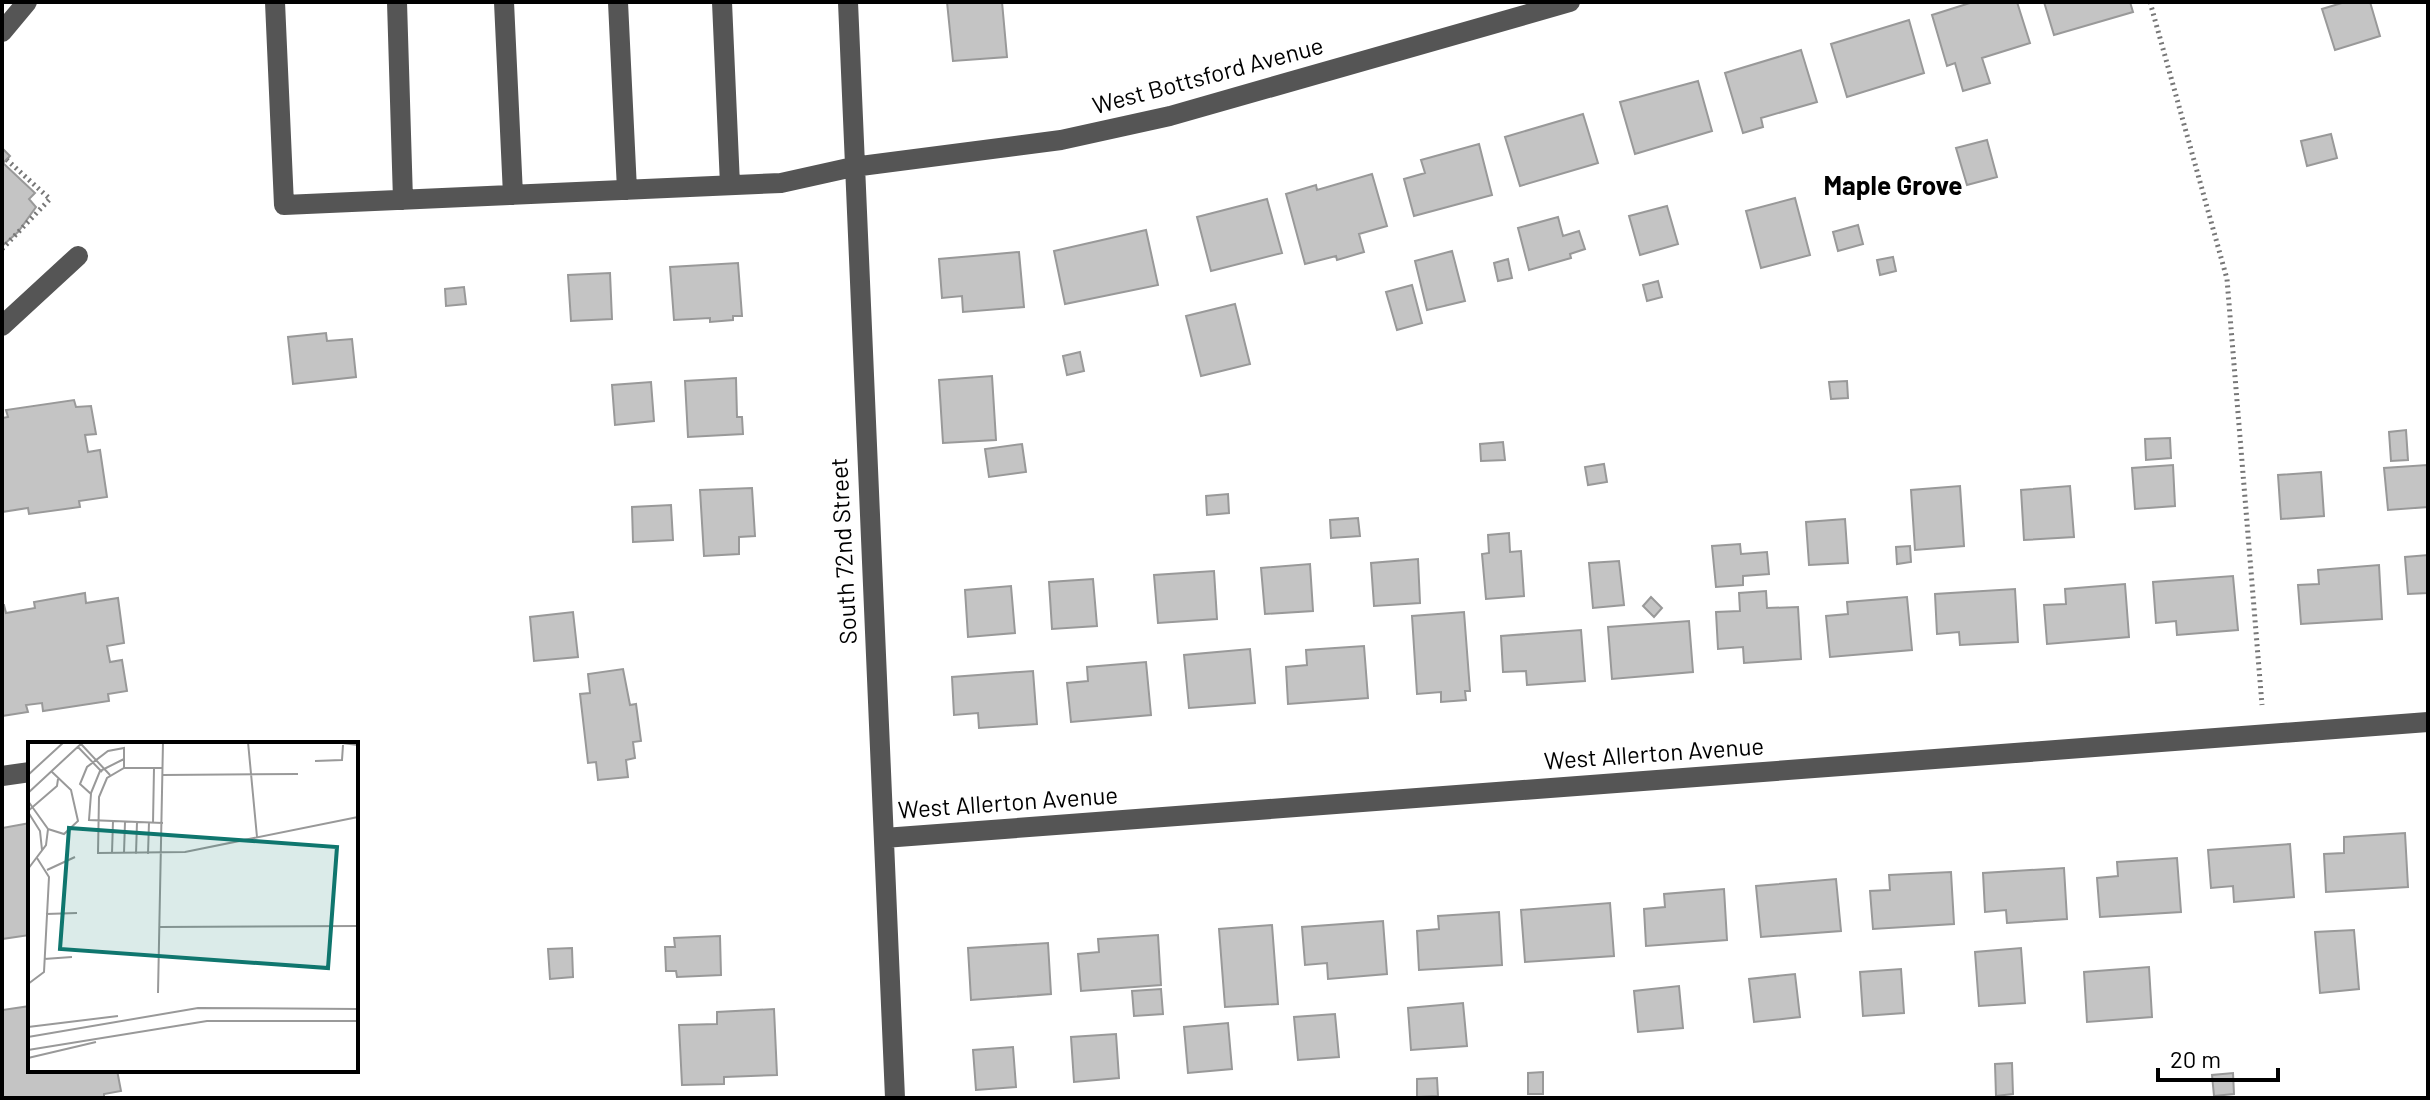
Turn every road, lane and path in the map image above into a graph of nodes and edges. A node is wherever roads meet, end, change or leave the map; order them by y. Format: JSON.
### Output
{"nodes":[{"id":1,"x":27,"y":2,"type":"edge"},
{"id":2,"x":275,"y":2,"type":"edge"},
{"id":3,"x":397,"y":2,"type":"edge"},
{"id":4,"x":504,"y":2,"type":"edge"},
{"id":5,"x":618,"y":2,"type":"edge"},
{"id":6,"x":722,"y":2,"type":"edge"},
{"id":7,"x":848,"y":2,"type":"edge"},
{"id":8,"x":1570,"y":2,"type":"edge"},
{"id":9,"x":2150,"y":2,"type":"edge"},
{"id":10,"x":2,"y":32,"type":"edge"},
{"id":11,"x":7,"y":160,"type":"dead end"},
{"id":12,"x":853,"y":167,"type":"junction"},
{"id":13,"x":730,"y":185,"type":"junction"},
{"id":14,"x":627,"y":190,"type":"junction"},
{"id":15,"x":513,"y":195,"type":"junction"},
{"id":16,"x":403,"y":200,"type":"junction"},
{"id":17,"x":2,"y":249,"type":"edge"},
{"id":18,"x":78,"y":256,"type":"dead end"},
{"id":19,"x":2,"y":326,"type":"edge"},
{"id":20,"x":2428,"y":722,"type":"edge"},
{"id":21,"x":2264,"y":735,"type":"junction"},
{"id":22,"x":28,"y":772,"type":"edge"},
{"id":23,"x":2,"y":776,"type":"edge"},
{"id":24,"x":884,"y":838,"type":"junction"},
{"id":25,"x":895,"y":1098,"type":"edge"}],
"edges":[{"from":1,"to":10,"type":"street"},
{"from":2,"to":16,"type":"street","name":"West Bottsford Avenue"},
{"from":3,"to":16,"type":"street"},
{"from":4,"to":15,"type":"street"},
{"from":5,"to":14,"type":"street"},
{"from":6,"to":13,"type":"street"},
{"from":7,"to":12,"type":"street","name":"South 72nd Street"},
{"from":8,"to":12,"type":"street","name":"West Bottsford Avenue"},
{"from":9,"to":21,"type":"path"},
{"from":11,"to":17,"type":"path"},
{"from":12,"to":13,"type":"street","name":"West Bottsford Avenue"},
{"from":12,"to":24,"type":"street","name":"South 72nd Street"},
{"from":13,"to":14,"type":"street","name":"West Bottsford Avenue"},
{"from":14,"to":15,"type":"street","name":"West Bottsford Avenue"},
{"from":15,"to":16,"type":"street","name":"West Bottsford Avenue"},
{"from":18,"to":19,"type":"street"},
{"from":20,"to":21,"type":"street","name":"West Allerton Avenue"},
{"from":21,"to":24,"type":"street","name":"West Allerton Avenue"},
{"from":22,"to":23,"type":"street"},
{"from":24,"to":25,"type":"street","name":"South 72nd Street"}]}
